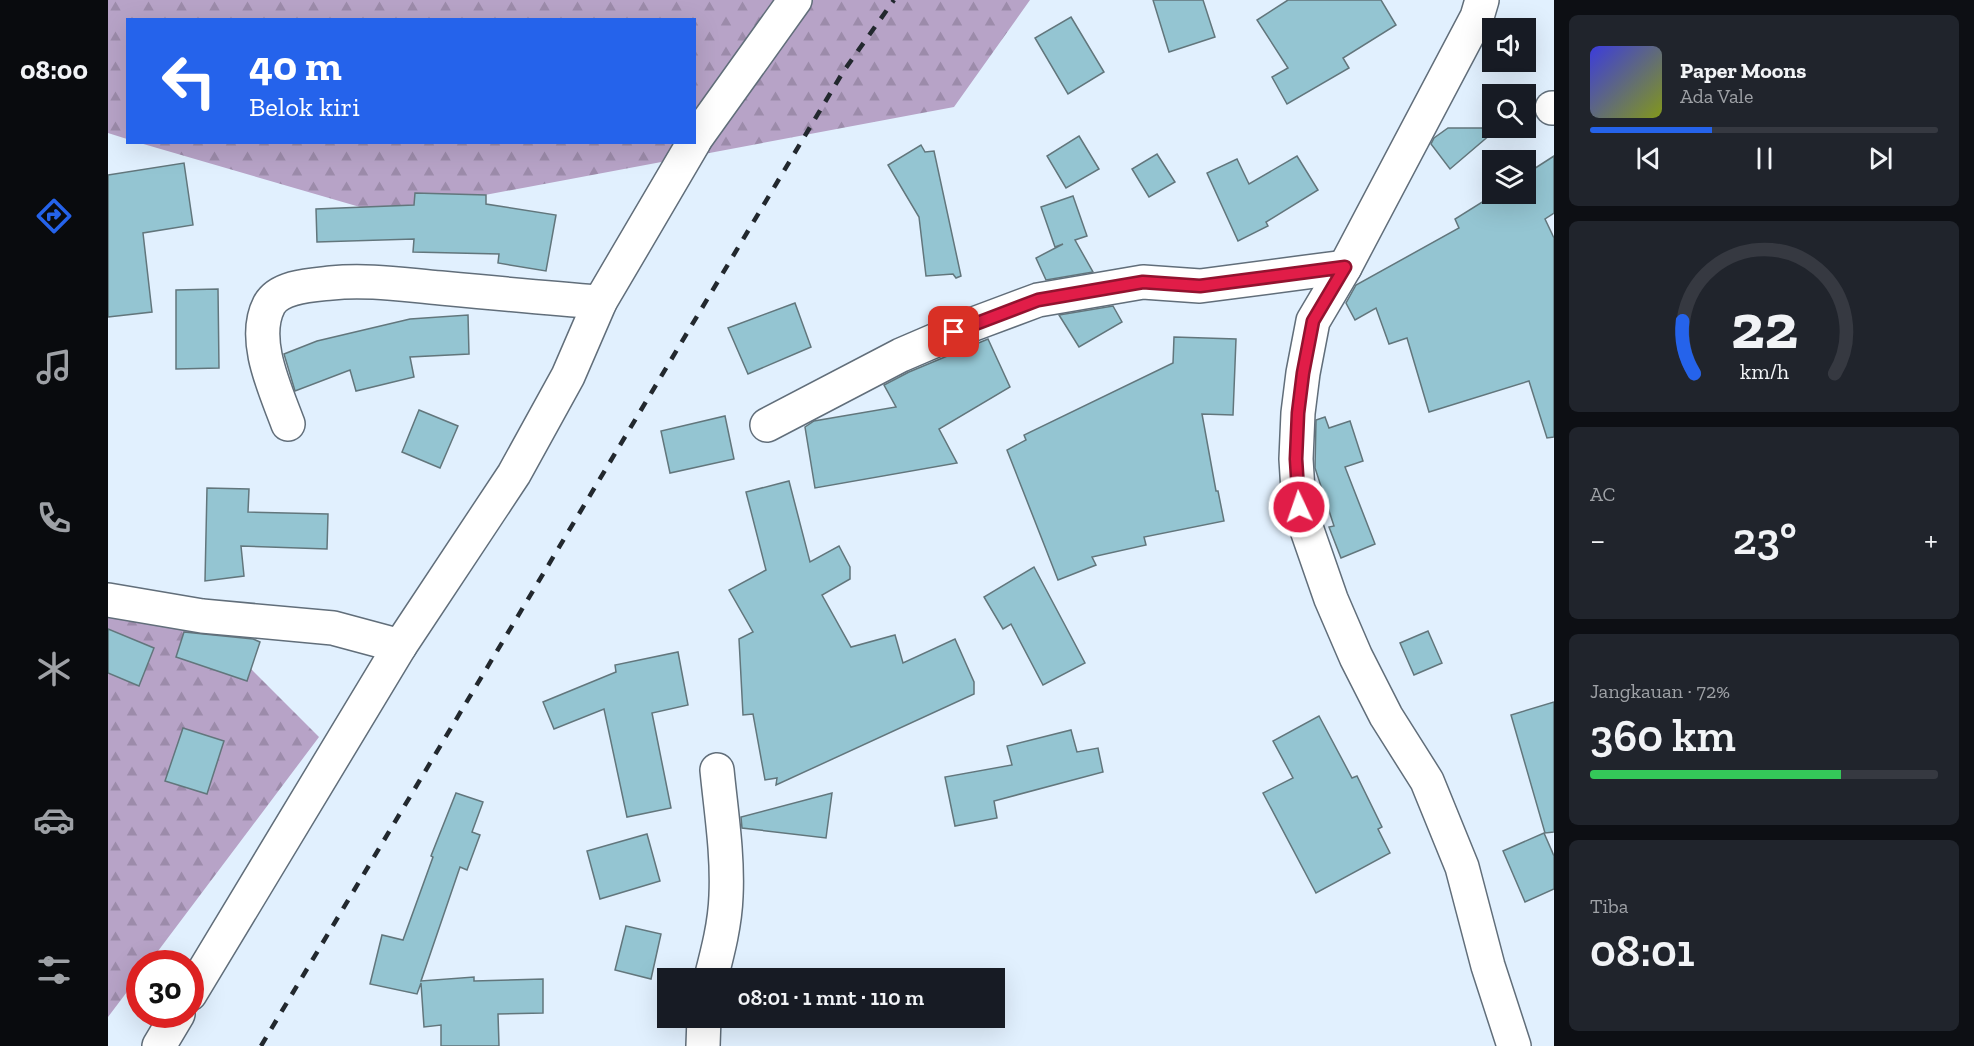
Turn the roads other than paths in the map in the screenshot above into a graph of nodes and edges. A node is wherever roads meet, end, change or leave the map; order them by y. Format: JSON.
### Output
{"nodes":[{"id":1,"x":795,"y":0,"type":"edge"},
{"id":2,"x":1482,"y":0,"type":"edge"},
{"id":3,"x":696,"y":139,"type":"edge"},
{"id":4,"x":693,"y":144,"type":"edge"},
{"id":5,"x":1345,"y":267,"type":"junction"},
{"id":6,"x":600,"y":302,"type":"junction"},
{"id":7,"x":288,"y":424,"type":"dead end"},
{"id":8,"x":766,"y":425,"type":"dead end"},
{"id":9,"x":108,"y":600,"type":"edge"},
{"id":10,"x":400,"y":646,"type":"junction"},
{"id":11,"x":717,"y":770,"type":"dead end"},
{"id":12,"x":714,"y":968,"type":"edge"},
{"id":13,"x":204,"y":971,"type":"edge"},
{"id":14,"x":170,"y":1028,"type":"edge"},
{"id":15,"x":704,"y":1028,"type":"edge"},
{"id":16,"x":159,"y":1046,"type":"edge"},
{"id":17,"x":703,"y":1046,"type":"edge"},
{"id":18,"x":1514,"y":1046,"type":"edge"}],
"edges":[{"from":1,"to":3,"type":"street"},
{"from":2,"to":5,"type":"street"},
{"from":4,"to":6,"type":"street"},
{"from":5,"to":8,"type":"street"},
{"from":5,"to":18,"type":"street"},
{"from":6,"to":7,"type":"street"},
{"from":6,"to":10,"type":"street"},
{"from":9,"to":10,"type":"street"},
{"from":10,"to":13,"type":"street"},
{"from":11,"to":12,"type":"street"},
{"from":14,"to":16,"type":"street"},
{"from":15,"to":17,"type":"street"}]}
